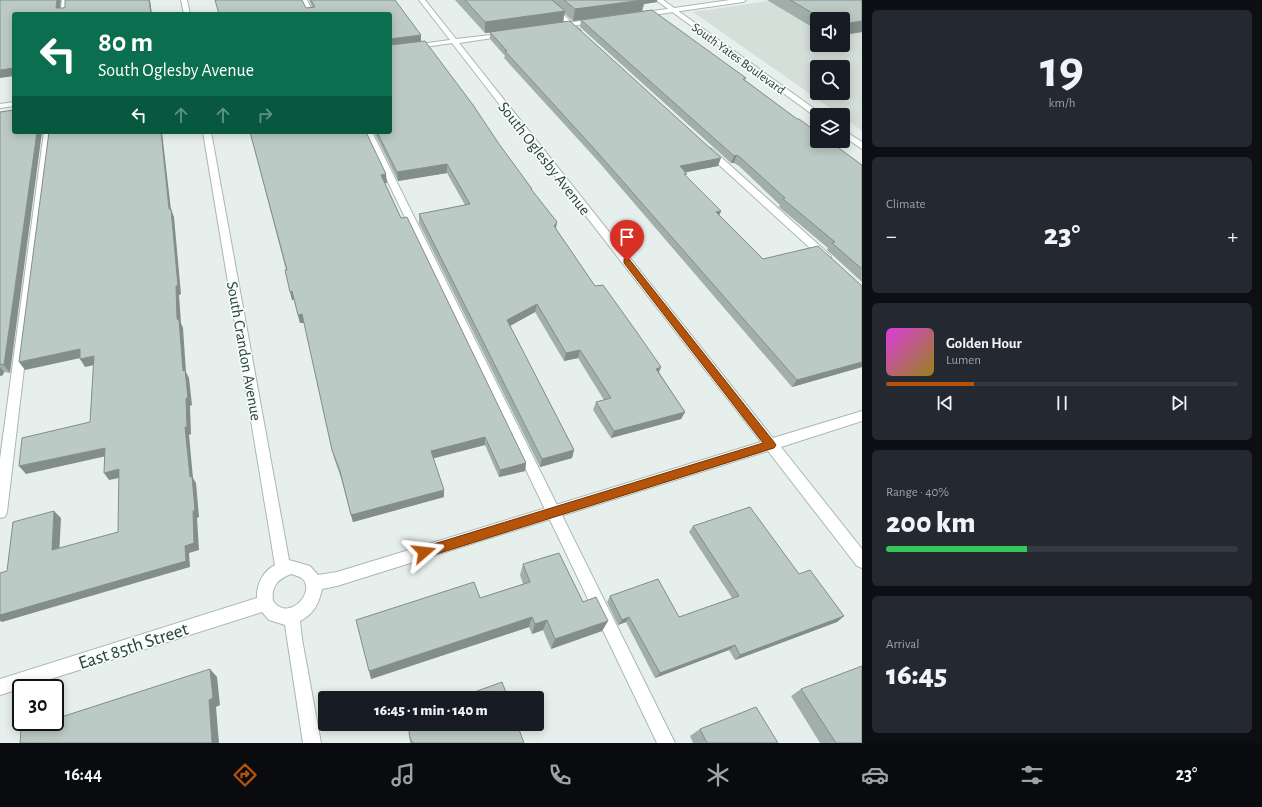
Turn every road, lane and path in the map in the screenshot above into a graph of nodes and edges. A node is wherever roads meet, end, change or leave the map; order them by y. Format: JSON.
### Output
{"nodes":[{"id":1,"x":65,"y":0,"type":"edge"},
{"id":2,"x":184,"y":0,"type":"edge"},
{"id":3,"x":304,"y":0,"type":"edge"},
{"id":4,"x":422,"y":0,"type":"edge"},
{"id":5,"x":544,"y":0,"type":"edge"},
{"id":6,"x":659,"y":0,"type":"edge"},
{"id":7,"x":743,"y":0,"type":"edge"},
{"id":8,"x":673,"y":10,"type":"junction"},
{"id":9,"x":63,"y":12,"type":"edge"},
{"id":10,"x":187,"y":12,"type":"edge"},
{"id":11,"x":310,"y":12,"type":"edge"},
{"id":12,"x":633,"y":16,"type":"edge"},
{"id":13,"x":602,"y":20,"type":"edge"},
{"id":14,"x":571,"y":24,"type":"junction"},
{"id":15,"x":549,"y":28,"type":"edge"},
{"id":16,"x":512,"y":33,"type":"edge"},
{"id":17,"x":586,"y":38,"type":"edge"},
{"id":18,"x":454,"y":41,"type":"junction"},
{"id":19,"x":392,"y":50,"type":"edge"},
{"id":20,"x":12,"y":104,"type":"edge"},
{"id":21,"x":0,"y":106,"type":"edge"},
{"id":22,"x":810,"y":109,"type":"edge"},
{"id":23,"x":48,"y":134,"type":"edge"},
{"id":24,"x":207,"y":134,"type":"edge"},
{"id":25,"x":369,"y":134,"type":"edge"},
{"id":26,"x":850,"y":137,"type":"edge"},
{"id":27,"x":704,"y":146,"type":"edge"},
{"id":28,"x":862,"y":146,"type":"edge"},
{"id":29,"x":833,"y":264,"type":"edge"},
{"id":30,"x":862,"y":416,"type":"edge"},
{"id":31,"x":771,"y":445,"type":"junction"},
{"id":32,"x":0,"y":512,"type":"edge"},
{"id":33,"x":554,"y":512,"type":"junction"},
{"id":34,"x":862,"y":561,"type":"edge"},
{"id":35,"x":283,"y":569,"type":"junction"},
{"id":36,"x":314,"y":583,"type":"junction"},
{"id":37,"x":266,"y":602,"type":"junction"},
{"id":38,"x":292,"y":616,"type":"junction"},
{"id":39,"x":0,"y":687,"type":"edge"},
{"id":40,"x":312,"y":743,"type":"edge"},
{"id":41,"x":666,"y":743,"type":"edge"}],
"edges":[{"from":1,"to":9,"type":"street"},
{"from":2,"to":10,"type":"street"},
{"from":3,"to":11,"type":"street"},
{"from":4,"to":18,"type":"street","name":"South Oglesby Avenue"},
{"from":5,"to":14,"type":"street"},
{"from":6,"to":8,"type":"street","name":"South Yates Boulevard"},
{"from":7,"to":8,"type":"street"},
{"from":8,"to":12,"type":"street"},
{"from":8,"to":22,"type":"street","name":"South Yates Boulevard"},
{"from":13,"to":14,"type":"street"},
{"from":14,"to":15,"type":"street"},
{"from":14,"to":17,"type":"street"},
{"from":16,"to":18,"type":"street"},
{"from":18,"to":19,"type":"street"},
{"from":18,"to":31,"type":"street","name":"South Oglesby Avenue"},
{"from":20,"to":21,"type":"street"},
{"from":23,"to":32,"type":"street"},
{"from":24,"to":35,"type":"street","name":"South Crandon Avenue"},
{"from":25,"to":33,"type":"street"},
{"from":26,"to":28,"type":"street"},
{"from":27,"to":29,"type":"street"},
{"from":30,"to":31,"type":"street"},
{"from":31,"to":33,"type":"street"},
{"from":31,"to":34,"type":"street","name":"South Oglesby Avenue"},
{"from":33,"to":36,"type":"street"},
{"from":33,"to":41,"type":"street"},
{"from":35,"to":36,"type":"street"},
{"from":35,"to":37,"type":"street"},
{"from":36,"to":38,"type":"street"},
{"from":37,"to":38,"type":"street"},
{"from":37,"to":39,"type":"street","name":"East 85th Street"},
{"from":38,"to":40,"type":"street"}]}
